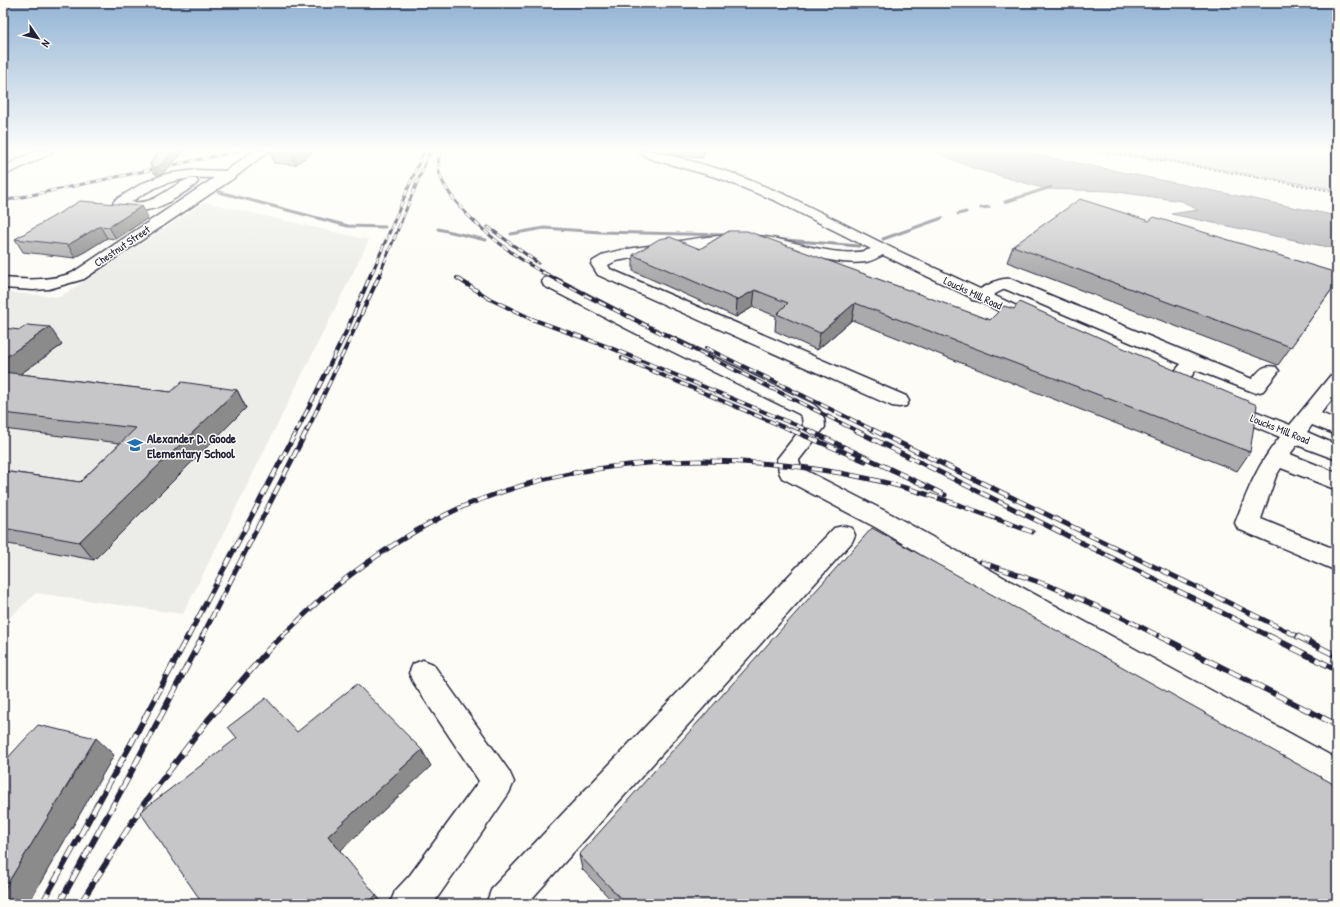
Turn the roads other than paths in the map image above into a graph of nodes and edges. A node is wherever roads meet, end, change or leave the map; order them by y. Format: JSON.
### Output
{"nodes":[{"id":1,"x":135,"y":193,"type":"edge"},
{"id":2,"x":174,"y":193,"type":"edge"},
{"id":3,"x":201,"y":193,"type":"edge"},
{"id":4,"x":770,"y":193,"type":"edge"},
{"id":5,"x":883,"y":250,"type":"junction"},
{"id":6,"x":550,"y":282,"type":"dead end"},
{"id":7,"x":3,"y":283,"type":"edge"},
{"id":8,"x":978,"y":296,"type":"junction"},
{"id":9,"x":1046,"y":326,"type":"edge"},
{"id":10,"x":1193,"y":362,"type":"junction"},
{"id":11,"x":1269,"y":371,"type":"dead end"},
{"id":12,"x":1337,"y":380,"type":"edge"},
{"id":13,"x":1174,"y":384,"type":"edge"},
{"id":14,"x":899,"y":401,"type":"dead end"},
{"id":15,"x":1213,"y":401,"type":"edge"},
{"id":16,"x":1309,"y":416,"type":"junction"},
{"id":17,"x":1337,"y":428,"type":"edge"},
{"id":18,"x":1294,"y":435,"type":"junction"},
{"id":19,"x":1337,"y":453,"type":"edge"},
{"id":20,"x":1276,"y":457,"type":"junction"},
{"id":21,"x":1337,"y":482,"type":"edge"},
{"id":22,"x":843,"y":534,"type":"dead end"},
{"id":23,"x":1337,"y":561,"type":"edge"},
{"id":24,"x":423,"y":673,"type":"dead end"},
{"id":25,"x":1337,"y":777,"type":"edge"},
{"id":26,"x":408,"y":904,"type":"edge"},
{"id":27,"x":507,"y":904,"type":"edge"}],
"edges":[{"from":1,"to":2,"type":"street"},
{"from":3,"to":7,"type":"street","name":"Chestnut Street"},
{"from":4,"to":5,"type":"street","name":"Loucks Mill Road"},
{"from":5,"to":8,"type":"street","name":"Loucks Mill Road"},
{"from":5,"to":14,"type":"street"},
{"from":6,"to":25,"type":"street"},
{"from":8,"to":9,"type":"street","name":"Loucks Mill Road"},
{"from":8,"to":10,"type":"street"},
{"from":10,"to":11,"type":"street"},
{"from":10,"to":13,"type":"street"},
{"from":12,"to":16,"type":"street"},
{"from":15,"to":18,"type":"street","name":"Loucks Mill Road"},
{"from":16,"to":17,"type":"street"},
{"from":16,"to":18,"type":"street"},
{"from":18,"to":19,"type":"street","name":"Loucks Mill Road"},
{"from":18,"to":20,"type":"street"},
{"from":20,"to":21,"type":"street"},
{"from":20,"to":23,"type":"street"},
{"from":22,"to":27,"type":"street"},
{"from":24,"to":26,"type":"street"}]}
